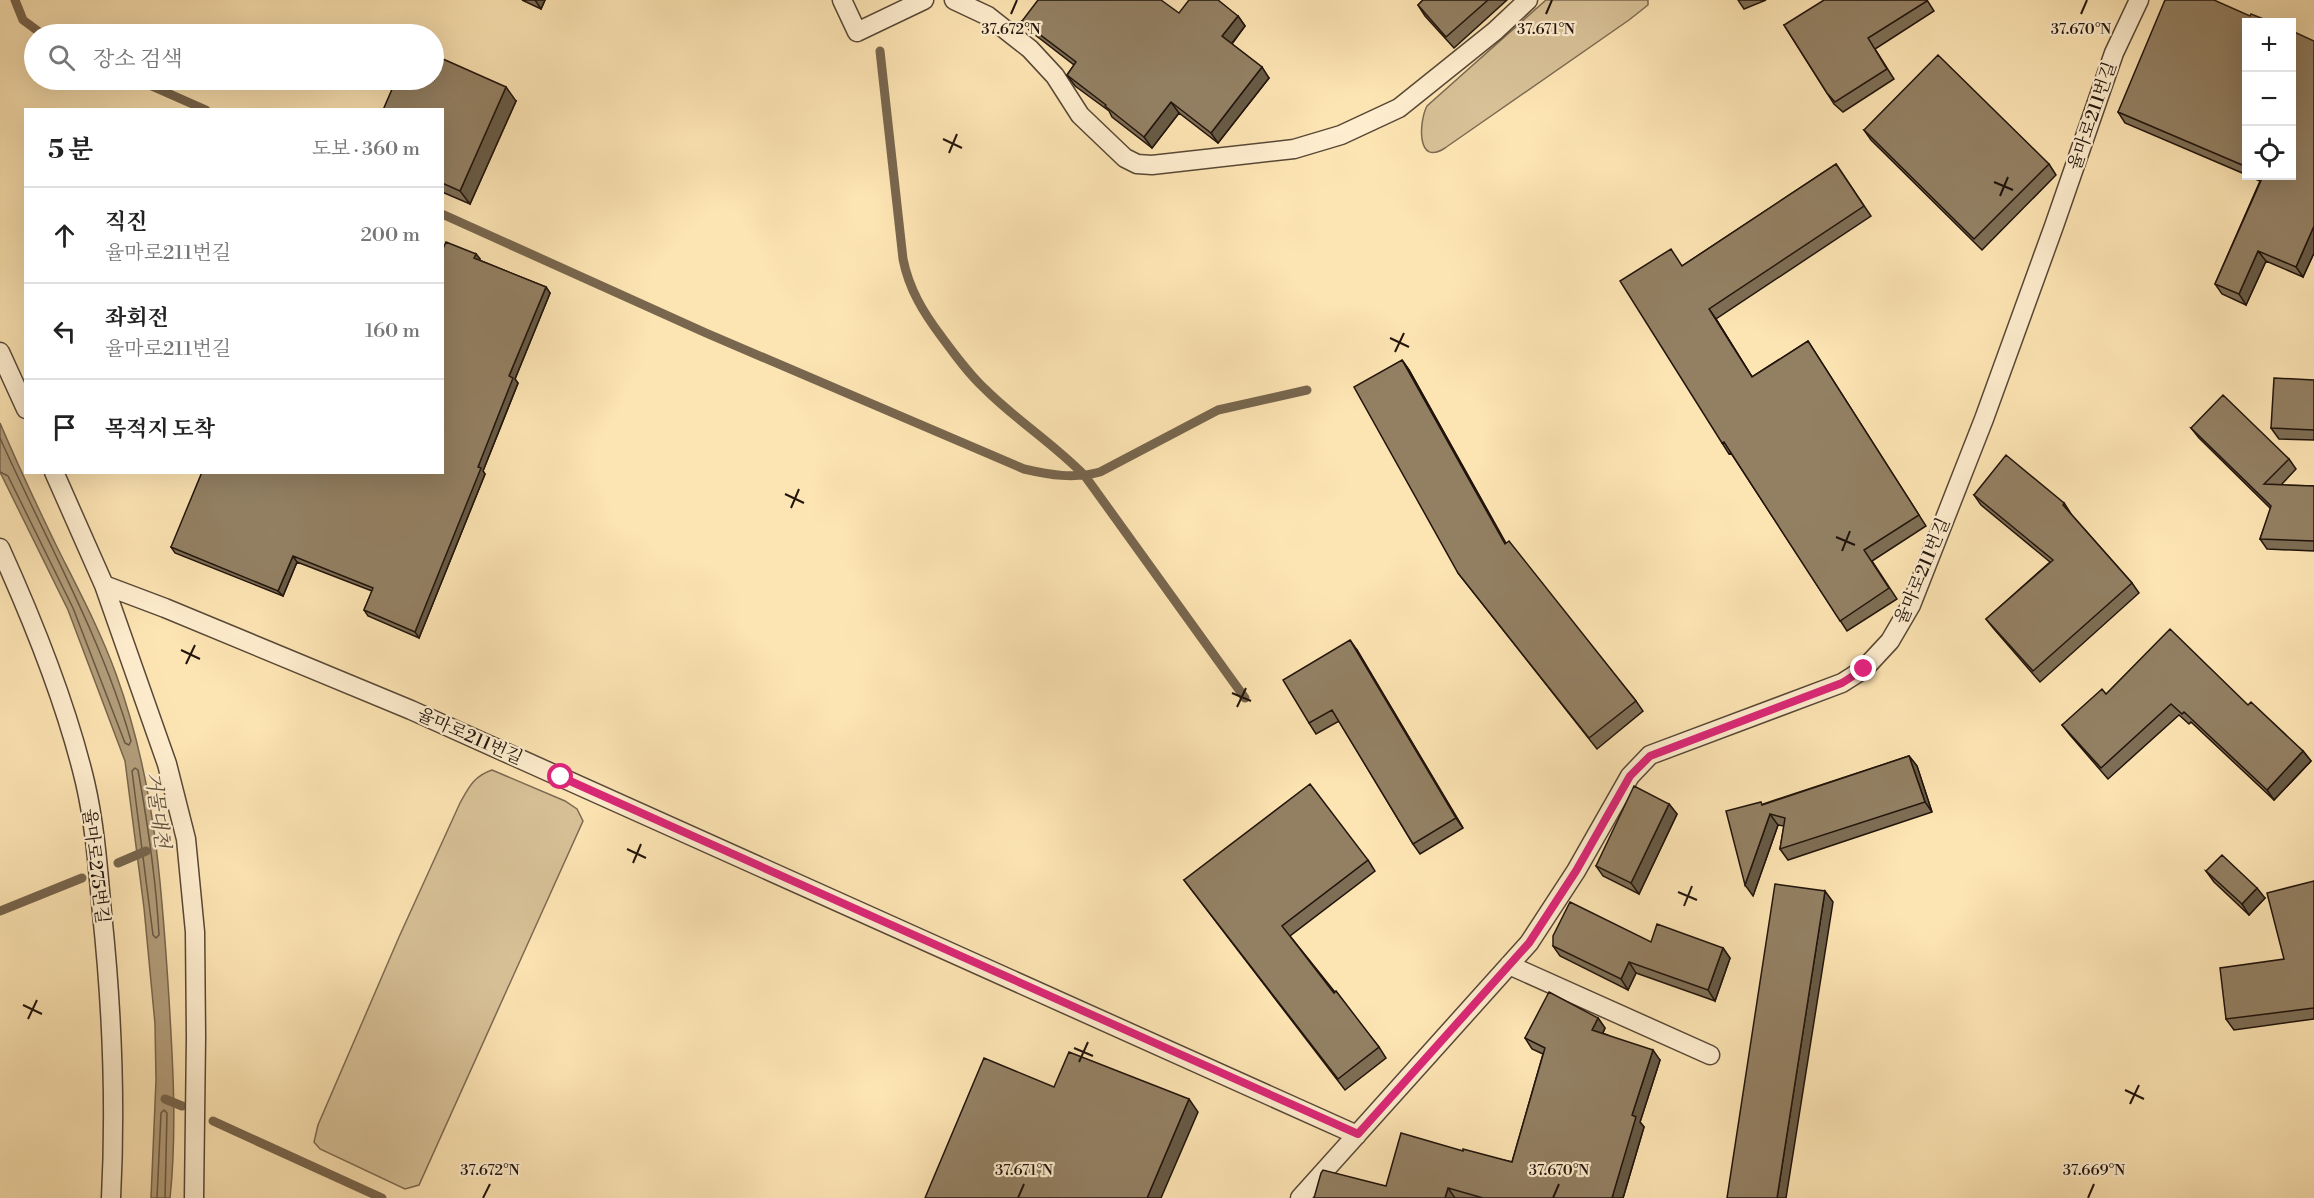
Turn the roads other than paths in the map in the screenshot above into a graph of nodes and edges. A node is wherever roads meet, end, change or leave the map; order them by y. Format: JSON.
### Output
{"nodes":[{"id":1,"x":842,"y":0,"type":"edge"},
{"id":2,"x":924,"y":0,"type":"edge"},
{"id":3,"x":954,"y":0,"type":"edge"},
{"id":4,"x":1528,"y":0,"type":"edge"},
{"id":5,"x":2139,"y":0,"type":"edge"},
{"id":6,"x":0,"y":352,"type":"edge"},
{"id":7,"x":24,"y":405,"type":"edge"},
{"id":8,"x":55,"y":474,"type":"edge"},
{"id":9,"x":0,"y":548,"type":"edge"},
{"id":10,"x":104,"y":585,"type":"junction"},
{"id":11,"x":1509,"y":965,"type":"junction"},
{"id":12,"x":1710,"y":1055,"type":"dead end"},
{"id":13,"x":1358,"y":1134,"type":"junction"},
{"id":14,"x":111,"y":1198,"type":"edge"},
{"id":15,"x":194,"y":1198,"type":"edge"},
{"id":16,"x":1300,"y":1198,"type":"edge"}],
"edges":[{"from":1,"to":2,"type":"lane"},
{"from":3,"to":4,"type":"lane"},
{"from":5,"to":11,"type":"lane","name":"율마로211번길"},
{"from":6,"to":7,"type":"lane"},
{"from":8,"to":10,"type":"lane"},
{"from":9,"to":14,"type":"lane","name":"율마로275번길"},
{"from":10,"to":13,"type":"lane","name":"율마로211번길"},
{"from":10,"to":15,"type":"lane"},
{"from":11,"to":12,"type":"lane"},
{"from":11,"to":13,"type":"lane","name":"율마로211번길"},
{"from":13,"to":16,"type":"lane","name":"율마로211번길"}]}
